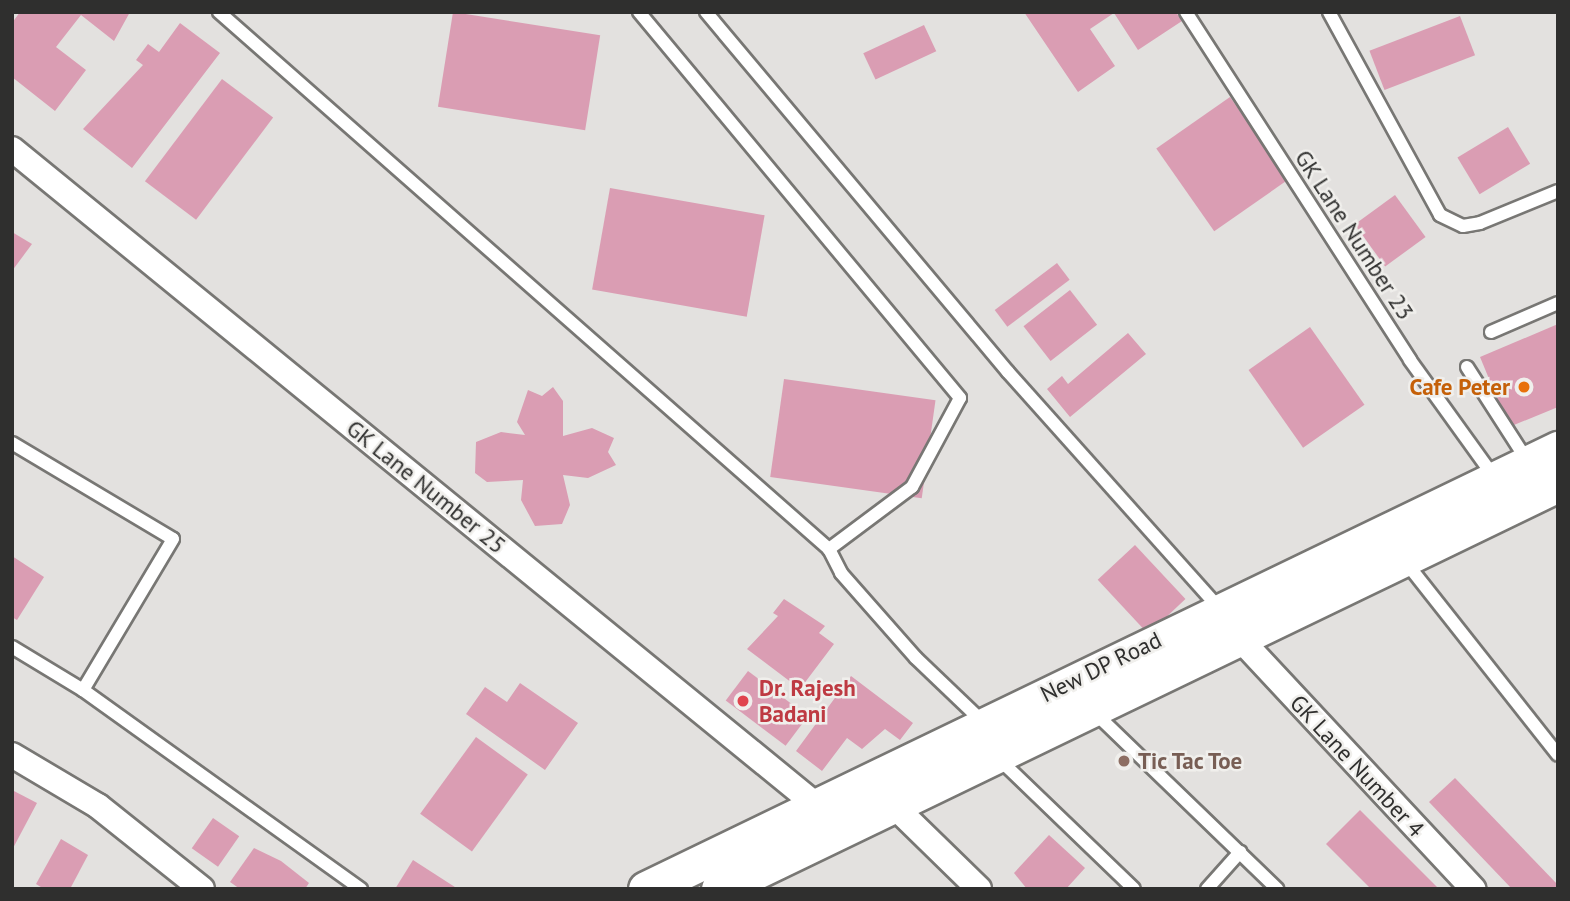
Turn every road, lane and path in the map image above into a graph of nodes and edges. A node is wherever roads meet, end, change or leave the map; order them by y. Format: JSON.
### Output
{"nodes":[{"id":1,"x":219,"y":12,"type":"edge"},
{"id":2,"x":639,"y":12,"type":"edge"},
{"id":3,"x":706,"y":12,"type":"edge"},
{"id":4,"x":1186,"y":12,"type":"edge"},
{"id":5,"x":1329,"y":12,"type":"edge"},
{"id":6,"x":12,"y":149,"type":"edge"},
{"id":7,"x":1558,"y":191,"type":"edge"},
{"id":8,"x":1558,"y":303,"type":"edge"},
{"id":9,"x":1491,"y":332,"type":"dead end"},
{"id":10,"x":1468,"y":367,"type":"dead end"},
{"id":11,"x":12,"y":443,"type":"edge"},
{"id":12,"x":1543,"y":456,"type":"edge"},
{"id":13,"x":1494,"y":477,"type":"junction"},
{"id":14,"x":1558,"y":484,"type":"edge"},
{"id":15,"x":829,"y":549,"type":"junction"},
{"id":16,"x":1402,"y":557,"type":"junction"},
{"id":17,"x":1220,"y":610,"type":"junction"},
{"id":18,"x":1243,"y":642,"type":"junction"},
{"id":19,"x":12,"y":647,"type":"edge"},
{"id":20,"x":83,"y":690,"type":"junction"},
{"id":21,"x":1090,"y":707,"type":"junction"},
{"id":22,"x":989,"y":739,"type":"junction"},
{"id":23,"x":12,"y":755,"type":"edge"},
{"id":24,"x":1558,"y":755,"type":"edge"},
{"id":25,"x":884,"y":789,"type":"junction"},
{"id":26,"x":822,"y":819,"type":"junction"},
{"id":27,"x":1240,"y":852,"type":"junction"},
{"id":28,"x":202,"y":889,"type":"edge"},
{"id":29,"x":361,"y":889,"type":"edge"},
{"id":30,"x":646,"y":889,"type":"edge"},
{"id":31,"x":719,"y":889,"type":"edge"},
{"id":32,"x":979,"y":889,"type":"edge"},
{"id":33,"x":1134,"y":889,"type":"edge"},
{"id":34,"x":1207,"y":889,"type":"edge"},
{"id":35,"x":1278,"y":889,"type":"edge"},
{"id":36,"x":1473,"y":889,"type":"edge"}],
"edges":[{"from":1,"to":15,"type":"lane"},
{"from":2,"to":15,"type":"lane"},
{"from":3,"to":17,"type":"lane"},
{"from":4,"to":13,"type":"lane","name":"GK Lane Number 23"},
{"from":5,"to":7,"type":"lane"},
{"from":6,"to":26,"type":"street","name":"GK Lane Number 25"},
{"from":8,"to":9,"type":"lane"},
{"from":10,"to":12,"type":"lane"},
{"from":11,"to":20,"type":"lane"},
{"from":12,"to":13,"type":"main road","name":"New DP Road"},
{"from":13,"to":17,"type":"main road","name":"New DP Road"},
{"from":14,"to":16,"type":"main road","name":"New DP Road"},
{"from":15,"to":22,"type":"lane"},
{"from":16,"to":18,"type":"main road","name":"New DP Road"},
{"from":16,"to":24,"type":"lane"},
{"from":17,"to":22,"type":"main road","name":"New DP Road"},
{"from":18,"to":21,"type":"main road","name":"New DP Road"},
{"from":18,"to":36,"type":"street","name":"GK Lane Number 4"},
{"from":19,"to":20,"type":"lane"},
{"from":20,"to":29,"type":"lane"},
{"from":21,"to":22,"type":"main road","name":"New DP Road"},
{"from":21,"to":27,"type":"lane"},
{"from":22,"to":25,"type":"main road","name":"New DP Road"},
{"from":22,"to":33,"type":"lane"},
{"from":23,"to":28,"type":"street"},
{"from":25,"to":26,"type":"main road","name":"New DP Road"},
{"from":25,"to":32,"type":"street"},
{"from":26,"to":30,"type":"main road","name":"New DP Road"},
{"from":26,"to":31,"type":"main road","name":"New DP Road"},
{"from":27,"to":34,"type":"lane"},
{"from":27,"to":35,"type":"lane"}]}
